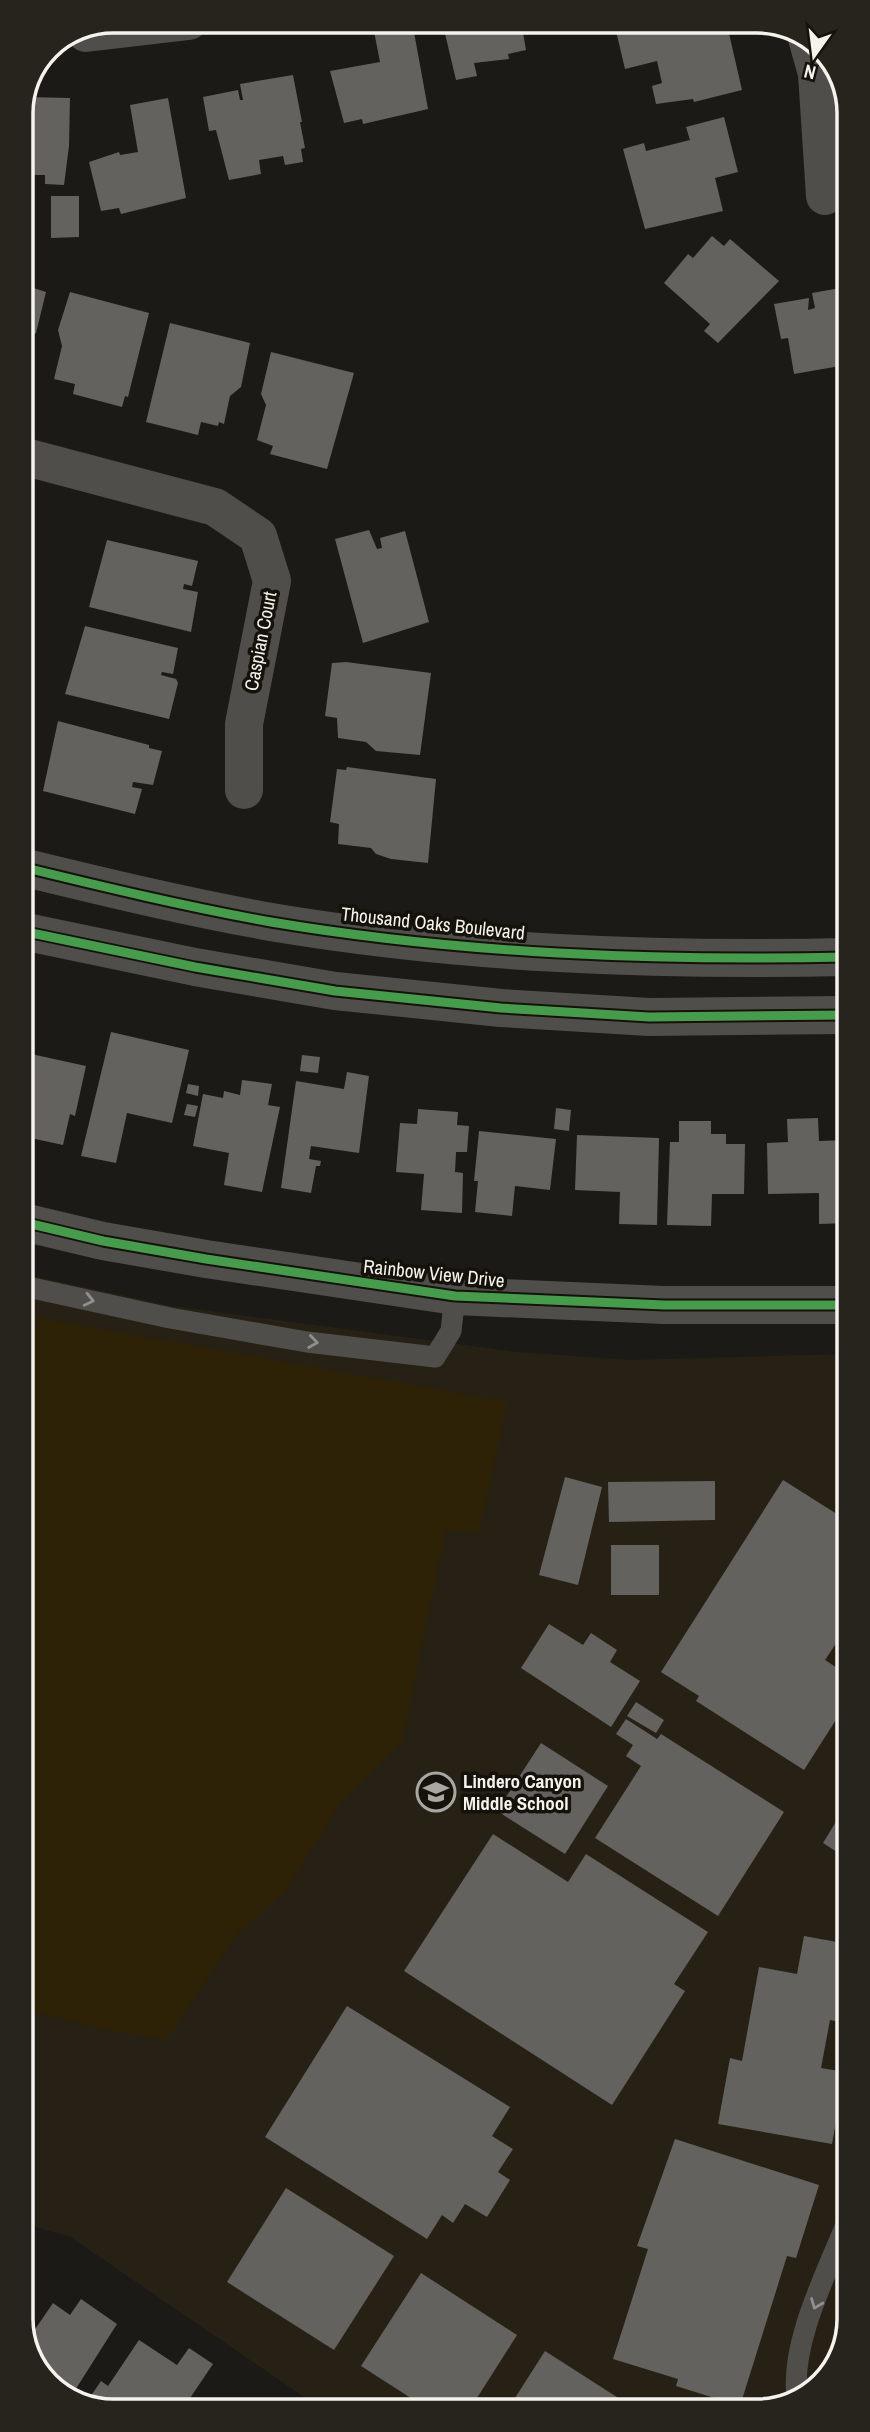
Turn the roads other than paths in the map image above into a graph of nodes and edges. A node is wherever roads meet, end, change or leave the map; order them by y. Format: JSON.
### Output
{"nodes":[{"id":1,"x":812,"y":57,"type":"edge"},
{"id":2,"x":825,"y":196,"type":"dead end"},
{"id":3,"x":33,"y":459,"type":"edge"},
{"id":4,"x":244,"y":790,"type":"dead end"},
{"id":5,"x":33,"y":869,"type":"edge"},
{"id":6,"x":33,"y":933,"type":"edge"},
{"id":7,"x":837,"y":957,"type":"edge"},
{"id":8,"x":837,"y":1015,"type":"edge"},
{"id":9,"x":33,"y":1224,"type":"edge"},
{"id":10,"x":33,"y":1288,"type":"edge"},
{"id":11,"x":455,"y":1296,"type":"junction"},
{"id":12,"x":837,"y":1305,"type":"edge"},
{"id":13,"x":837,"y":2248,"type":"edge"},
{"id":14,"x":796,"y":2388,"type":"edge"}],
"edges":[{"from":1,"to":2,"type":"main road"},
{"from":3,"to":4,"type":"main road","name":"Caspian Court"},
{"from":5,"to":7,"type":"main road","name":"Thousand Oaks Boulevard"},
{"from":6,"to":8,"type":"main road"},
{"from":9,"to":11,"type":"main road","name":"Rainbow View Drive"},
{"from":10,"to":11,"type":"lane","one_way":true},
{"from":11,"to":12,"type":"main road","name":"Rainbow View Drive"},
{"from":13,"to":14,"type":"lane","one_way":true}]}
